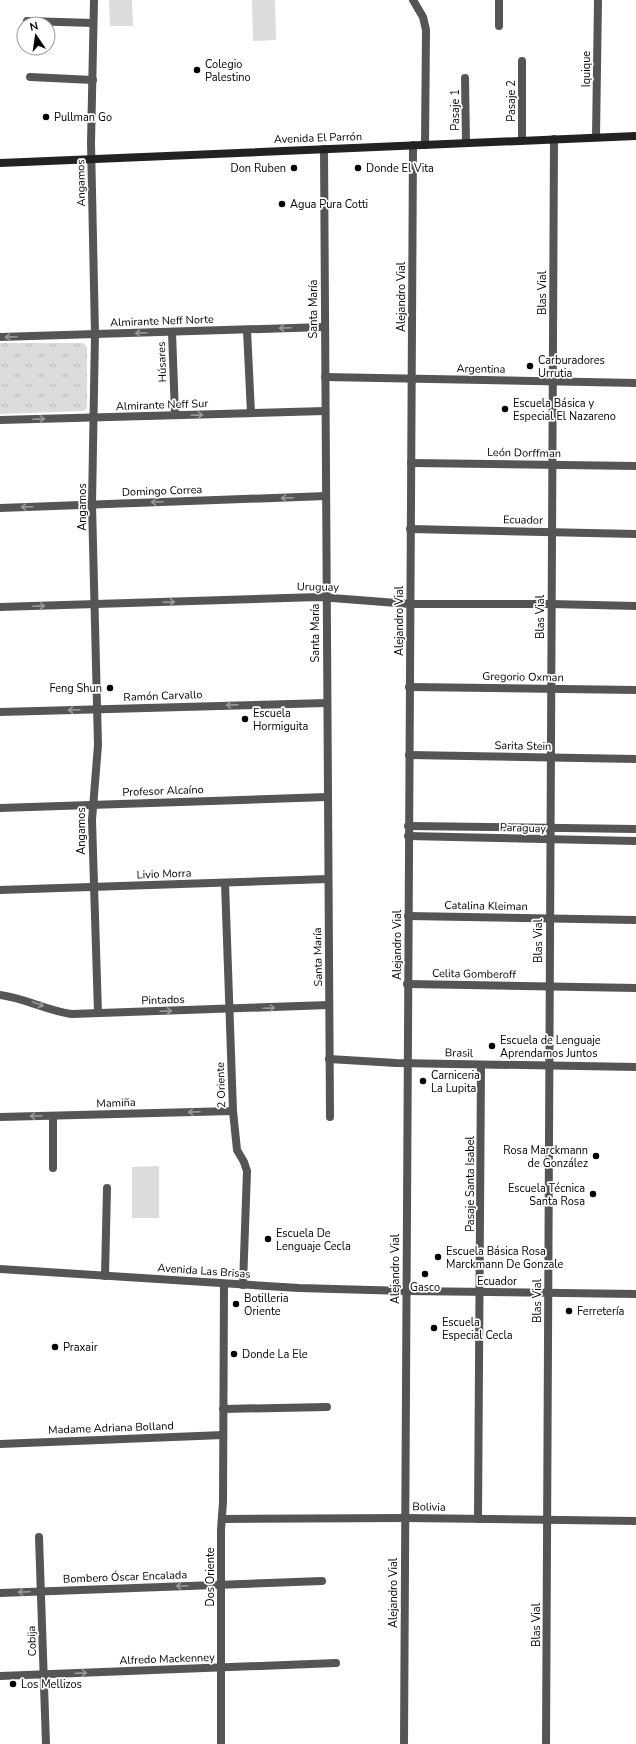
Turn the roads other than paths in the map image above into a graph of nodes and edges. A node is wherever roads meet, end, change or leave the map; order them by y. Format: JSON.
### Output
{"nodes":[{"id":1,"x":94,"y":0,"type":"edge"},
{"id":2,"x":413,"y":0,"type":"edge"},
{"id":3,"x":499,"y":0,"type":"edge"},
{"id":4,"x":598,"y":0,"type":"edge"},
{"id":5,"x":56,"y":22,"type":"edge"},
{"id":6,"x":93,"y":23,"type":"junction"},
{"id":7,"x":499,"y":26,"type":"dead end"},
{"id":8,"x":522,"y":61,"type":"dead end"},
{"id":9,"x":30,"y":77,"type":"dead end"},
{"id":10,"x":465,"y":78,"type":"dead end"},
{"id":11,"x":93,"y":80,"type":"junction"},
{"id":12,"x":636,"y":136,"type":"edge"},
{"id":13,"x":596,"y":137,"type":"junction"},
{"id":14,"x":554,"y":139,"type":"junction"},
{"id":15,"x":522,"y":140,"type":"junction"},
{"id":16,"x":466,"y":143,"type":"junction"},
{"id":17,"x":426,"y":145,"type":"junction"},
{"id":18,"x":413,"y":146,"type":"junction"},
{"id":19,"x":324,"y":149,"type":"junction"},
{"id":20,"x":91,"y":159,"type":"junction"},
{"id":21,"x":0,"y":163,"type":"edge"},
{"id":22,"x":324,"y":327,"type":"junction"},
{"id":23,"x":247,"y":330,"type":"junction"},
{"id":24,"x":172,"y":332,"type":"junction"},
{"id":25,"x":95,"y":334,"type":"junction"},
{"id":26,"x":0,"y":337,"type":"edge"},
{"id":27,"x":325,"y":377,"type":"junction"},
{"id":28,"x":411,"y":379,"type":"junction"},
{"id":29,"x":552,"y":382,"type":"junction"},
{"id":30,"x":636,"y":383,"type":"edge"},
{"id":31,"x":325,"y":411,"type":"junction"},
{"id":32,"x":250,"y":413,"type":"junction"},
{"id":33,"x":175,"y":415,"type":"junction"},
{"id":34,"x":94,"y":418,"type":"junction"},
{"id":35,"x":0,"y":420,"type":"edge"},
{"id":36,"x":411,"y":463,"type":"junction"},
{"id":37,"x":552,"y":465,"type":"junction"},
{"id":38,"x":636,"y":466,"type":"edge"},
{"id":39,"x":326,"y":496,"type":"junction"},
{"id":40,"x":92,"y":504,"type":"junction"},
{"id":41,"x":0,"y":508,"type":"edge"},
{"id":42,"x":410,"y":529,"type":"junction"},
{"id":43,"x":551,"y":532,"type":"junction"},
{"id":44,"x":636,"y":534,"type":"edge"},
{"id":45,"x":326,"y":597,"type":"junction"},
{"id":46,"x":94,"y":604,"type":"junction"},
{"id":47,"x":410,"y":604,"type":"junction"},
{"id":48,"x":551,"y":604,"type":"junction"},
{"id":49,"x":636,"y":606,"type":"edge"},
{"id":50,"x":0,"y":608,"type":"edge"},
{"id":51,"x":409,"y":687,"type":"junction"},
{"id":52,"x":550,"y":689,"type":"junction"},
{"id":53,"x":636,"y":690,"type":"edge"},
{"id":54,"x":327,"y":703,"type":"junction"},
{"id":55,"x":97,"y":709,"type":"junction"},
{"id":56,"x":0,"y":712,"type":"edge"},
{"id":57,"x":409,"y":755,"type":"junction"},
{"id":58,"x":550,"y":757,"type":"junction"},
{"id":59,"x":636,"y":759,"type":"edge"},
{"id":60,"x":327,"y":797,"type":"junction"},
{"id":61,"x":92,"y":805,"type":"junction"},
{"id":62,"x":0,"y":808,"type":"edge"},
{"id":63,"x":408,"y":826,"type":"junction"},
{"id":64,"x":550,"y":828,"type":"junction"},
{"id":65,"x":636,"y":829,"type":"edge"},
{"id":66,"x":408,"y":836,"type":"junction"},
{"id":67,"x":550,"y":840,"type":"junction"},
{"id":68,"x":636,"y":840,"type":"edge"},
{"id":69,"x":328,"y":879,"type":"junction"},
{"id":70,"x":225,"y":883,"type":"junction"},
{"id":71,"x":94,"y":887,"type":"junction"},
{"id":72,"x":0,"y":890,"type":"edge"},
{"id":73,"x":408,"y":916,"type":"junction"},
{"id":74,"x":550,"y":918,"type":"junction"},
{"id":75,"x":636,"y":920,"type":"edge"},
{"id":76,"x":407,"y":984,"type":"junction"},
{"id":77,"x":549,"y":987,"type":"junction"},
{"id":78,"x":636,"y":988,"type":"edge"},
{"id":79,"x":0,"y":995,"type":"edge"},
{"id":80,"x":329,"y":1006,"type":"junction"},
{"id":81,"x":230,"y":1010,"type":"junction"},
{"id":82,"x":98,"y":1013,"type":"junction"},
{"id":83,"x":329,"y":1059,"type":"junction"},
{"id":84,"x":407,"y":1063,"type":"junction"},
{"id":85,"x":481,"y":1064,"type":"junction"},
{"id":86,"x":549,"y":1066,"type":"junction"},
{"id":87,"x":636,"y":1067,"type":"edge"},
{"id":88,"x":233,"y":1110,"type":"junction"},
{"id":89,"x":53,"y":1116,"type":"junction"},
{"id":90,"x":330,"y":1117,"type":"dead end"},
{"id":91,"x":0,"y":1118,"type":"edge"},
{"id":92,"x":53,"y":1168,"type":"dead end"},
{"id":93,"x":107,"y":1188,"type":"dead end"},
{"id":94,"x":0,"y":1269,"type":"edge"},
{"id":95,"x":105,"y":1276,"type":"junction"},
{"id":96,"x":224,"y":1284,"type":"junction"},
{"id":97,"x":243,"y":1285,"type":"junction"},
{"id":98,"x":406,"y":1291,"type":"junction"},
{"id":99,"x":480,"y":1292,"type":"junction"},
{"id":100,"x":548,"y":1293,"type":"junction"},
{"id":101,"x":636,"y":1294,"type":"edge"},
{"id":102,"x":327,"y":1407,"type":"dead end"},
{"id":103,"x":224,"y":1409,"type":"junction"},
{"id":104,"x":224,"y":1435,"type":"junction"},
{"id":105,"x":0,"y":1444,"type":"edge"},
{"id":106,"x":405,"y":1518,"type":"junction"},
{"id":107,"x":222,"y":1519,"type":"junction"},
{"id":108,"x":478,"y":1519,"type":"junction"},
{"id":109,"x":547,"y":1520,"type":"junction"},
{"id":110,"x":636,"y":1521,"type":"edge"},
{"id":111,"x":39,"y":1537,"type":"dead end"},
{"id":112,"x":322,"y":1581,"type":"dead end"},
{"id":113,"x":221,"y":1585,"type":"junction"},
{"id":114,"x":41,"y":1591,"type":"junction"},
{"id":115,"x":0,"y":1593,"type":"edge"},
{"id":116,"x":336,"y":1663,"type":"dead end"},
{"id":117,"x":221,"y":1668,"type":"junction"},
{"id":118,"x":44,"y":1674,"type":"junction"},
{"id":119,"x":0,"y":1676,"type":"edge"},
{"id":120,"x":46,"y":1744,"type":"edge"},
{"id":121,"x":221,"y":1744,"type":"edge"},
{"id":122,"x":404,"y":1744,"type":"edge"},
{"id":123,"x":546,"y":1744,"type":"edge"}],
"edges":[{"from":1,"to":6,"type":"street","name":"Angamos"},
{"from":2,"to":17,"type":"street"},
{"from":3,"to":7,"type":"street"},
{"from":4,"to":13,"type":"street","name":"Iquique"},
{"from":5,"to":6,"type":"street"},
{"from":6,"to":11,"type":"street","name":"Angamos"},
{"from":8,"to":15,"type":"street","name":"Pasaje 2"},
{"from":9,"to":11,"type":"street"},
{"from":10,"to":16,"type":"street","name":"Pasaje 1"},
{"from":11,"to":20,"type":"street","name":"Angamos"},
{"from":12,"to":13,"type":"main road","name":"Avenida El Parrón"},
{"from":13,"to":14,"type":"main road","name":"Avenida El Parrón"},
{"from":14,"to":15,"type":"main road","name":"Avenida El Parrón"},
{"from":14,"to":29,"type":"street","name":"Blas Vial"},
{"from":15,"to":16,"type":"main road","name":"Avenida El Parrón"},
{"from":16,"to":17,"type":"main road","name":"Avenida El Parrón"},
{"from":17,"to":18,"type":"main road","name":"Avenida El Parrón"},
{"from":18,"to":19,"type":"main road","name":"Avenida El Parrón"},
{"from":18,"to":28,"type":"street","name":"Alejandro Vial"},
{"from":19,"to":20,"type":"main road","name":"Avenida El Parrón"},
{"from":19,"to":22,"type":"street","name":"Santa María"},
{"from":20,"to":21,"type":"main road","name":"Avenida El Parrón"},
{"from":20,"to":25,"type":"street","name":"Angamos"},
{"from":22,"to":23,"type":"street","name":"Almirante Neff Norte","one_way":true},
{"from":22,"to":27,"type":"street","name":"Santa María"},
{"from":23,"to":24,"type":"street","name":"Almirante Neff Norte"},
{"from":23,"to":32,"type":"street"},
{"from":24,"to":25,"type":"street","name":"Almirante Neff Norte","one_way":true},
{"from":24,"to":33,"type":"street","name":"Húsares"},
{"from":25,"to":26,"type":"street","name":"Almirante Neff Norte","one_way":true},
{"from":25,"to":34,"type":"street","name":"Angamos"},
{"from":27,"to":28,"type":"street","name":"Argentina"},
{"from":27,"to":31,"type":"street","name":"Santa María"},
{"from":28,"to":29,"type":"street","name":"Argentina"},
{"from":28,"to":36,"type":"street","name":"Alejandro Vial"},
{"from":29,"to":30,"type":"street","name":"Argentina"},
{"from":29,"to":37,"type":"street","name":"Blas Vial"},
{"from":31,"to":32,"type":"street","name":"Almirante Neff Sur"},
{"from":31,"to":39,"type":"street","name":"Santa María"},
{"from":33,"to":32,"type":"street","name":"Almirante Neff Sur","one_way":true},
{"from":33,"to":34,"type":"street","name":"Almirante Neff Sur"},
{"from":35,"to":34,"type":"street","name":"Almirante Neff Sur","one_way":true},
{"from":34,"to":40,"type":"street","name":"Angamos"},
{"from":36,"to":37,"type":"street","name":"León Dorffman"},
{"from":36,"to":42,"type":"street","name":"Alejandro Vial"},
{"from":37,"to":38,"type":"street","name":"León Dorffman"},
{"from":37,"to":43,"type":"street","name":"Blas Vial"},
{"from":39,"to":40,"type":"street","name":"Domingo Correa","one_way":true},
{"from":39,"to":45,"type":"street","name":"Santa María"},
{"from":40,"to":41,"type":"street","name":"Domingo Correa","one_way":true},
{"from":40,"to":46,"type":"street","name":"Angamos"},
{"from":42,"to":43,"type":"street","name":"Ecuador"},
{"from":42,"to":47,"type":"street","name":"Alejandro Vial"},
{"from":43,"to":44,"type":"street","name":"Ecuador"},
{"from":43,"to":48,"type":"street","name":"Blas Vial"},
{"from":46,"to":45,"type":"street","name":"Uruguay","one_way":true},
{"from":45,"to":47,"type":"street","name":"Uruguay"},
{"from":45,"to":54,"type":"street","name":"Santa María"},
{"from":50,"to":46,"type":"street","name":"Uruguay","one_way":true},
{"from":46,"to":55,"type":"street","name":"Angamos"},
{"from":47,"to":48,"type":"street","name":"Uruguay"},
{"from":47,"to":51,"type":"street","name":"Alejandro Vial"},
{"from":48,"to":49,"type":"street","name":"Uruguay"},
{"from":48,"to":52,"type":"street","name":"Blas Vial"},
{"from":51,"to":52,"type":"street","name":"Gregorio Oxman"},
{"from":51,"to":57,"type":"street","name":"Alejandro Vial"},
{"from":52,"to":53,"type":"street","name":"Gregorio Oxman"},
{"from":52,"to":58,"type":"street","name":"Blas Vial"},
{"from":54,"to":55,"type":"street","name":"Ramón Carvallo","one_way":true},
{"from":54,"to":60,"type":"street","name":"Santa María"},
{"from":55,"to":56,"type":"street","name":"Ramón Carvallo","one_way":true},
{"from":55,"to":61,"type":"street","name":"Angamos"},
{"from":57,"to":58,"type":"street","name":"Sarita Stein"},
{"from":57,"to":63,"type":"street","name":"Alejandro Vial"},
{"from":58,"to":59,"type":"street","name":"Sarita Stein"},
{"from":58,"to":64,"type":"street","name":"Blas Vial"},
{"from":60,"to":61,"type":"street","name":"Profesor Alcaíno"},
{"from":60,"to":69,"type":"street","name":"Santa María"},
{"from":61,"to":62,"type":"street","name":"Profesor Alcaíno"},
{"from":61,"to":71,"type":"street","name":"Angamos"},
{"from":63,"to":64,"type":"street","name":"Paraguay"},
{"from":63,"to":66,"type":"street","name":"Alejandro Vial"},
{"from":64,"to":65,"type":"street","name":"Paraguay"},
{"from":64,"to":67,"type":"street","name":"Blas Vial"},
{"from":66,"to":67,"type":"street","name":"Paraguay"},
{"from":66,"to":73,"type":"street","name":"Alejandro Vial"},
{"from":67,"to":68,"type":"street","name":"Paraguay"},
{"from":67,"to":74,"type":"street","name":"Blas Vial"},
{"from":69,"to":70,"type":"street","name":"Livio Morra"},
{"from":69,"to":80,"type":"street","name":"Santa María"},
{"from":70,"to":71,"type":"street","name":"Livio Morra"},
{"from":70,"to":81,"type":"street","name":"2 Oriente"},
{"from":71,"to":72,"type":"street","name":"Livio Morra"},
{"from":71,"to":82,"type":"street","name":"Angamos"},
{"from":73,"to":74,"type":"street","name":"Catalina Kleiman"},
{"from":73,"to":76,"type":"street","name":"Alejandro Vial"},
{"from":74,"to":75,"type":"street","name":"Catalina Kleiman"},
{"from":74,"to":77,"type":"street","name":"Blas Vial"},
{"from":76,"to":77,"type":"street","name":"Celita Gomberoff"},
{"from":76,"to":84,"type":"street","name":"Alejandro Vial"},
{"from":77,"to":78,"type":"street","name":"Celita Gomberoff"},
{"from":77,"to":86,"type":"street","name":"Blas Vial"},
{"from":79,"to":82,"type":"street","name":"Pintados","one_way":true},
{"from":81,"to":80,"type":"street","name":"Pintados","one_way":true},
{"from":80,"to":83,"type":"street","name":"Santa María"},
{"from":82,"to":81,"type":"street","name":"Pintados","one_way":true},
{"from":81,"to":88,"type":"street","name":"2 Oriente"},
{"from":83,"to":84,"type":"street","name":"Brasil"},
{"from":83,"to":90,"type":"street","name":"Santa María"},
{"from":84,"to":85,"type":"street","name":"Brasil"},
{"from":84,"to":98,"type":"street","name":"Alejandro Vial"},
{"from":85,"to":86,"type":"street","name":"Brasil"},
{"from":85,"to":99,"type":"street","name":"Pasaje Santa Isabel"},
{"from":86,"to":87,"type":"street","name":"Brasil"},
{"from":86,"to":100,"type":"street","name":"Blas Vial"},
{"from":88,"to":89,"type":"street","name":"Mamiña","one_way":true},
{"from":88,"to":97,"type":"street","name":"2 Oriente"},
{"from":89,"to":91,"type":"street","name":"Mamiña","one_way":true},
{"from":89,"to":92,"type":"street"},
{"from":93,"to":95,"type":"street"},
{"from":94,"to":95,"type":"street","name":"Avenida Las Brisas"},
{"from":95,"to":96,"type":"street","name":"Avenida Las Brisas"},
{"from":96,"to":97,"type":"street","name":"Avenida Las Brisas"},
{"from":96,"to":103,"type":"street","name":"Dos Oriente"},
{"from":97,"to":98,"type":"street","name":"Avenida Las Brisas"},
{"from":98,"to":99,"type":"street","name":"Ecuador"},
{"from":98,"to":106,"type":"street","name":"Alejandro Vial"},
{"from":99,"to":100,"type":"street","name":"Ecuador"},
{"from":99,"to":108,"type":"street","name":"Pasaje Santa Isabel"},
{"from":100,"to":101,"type":"street","name":"Ecuador"},
{"from":100,"to":109,"type":"street","name":"Blas Vial"},
{"from":102,"to":103,"type":"street"},
{"from":103,"to":104,"type":"street","name":"Dos Oriente"},
{"from":104,"to":105,"type":"street","name":"Madame Adriana Bolland"},
{"from":104,"to":107,"type":"street","name":"Dos Oriente"},
{"from":106,"to":107,"type":"street","name":"Bolivia"},
{"from":106,"to":108,"type":"street","name":"Bolivia"},
{"from":106,"to":122,"type":"street","name":"Alejandro Vial"},
{"from":107,"to":113,"type":"street","name":"Dos Oriente"},
{"from":108,"to":109,"type":"street","name":"Bolivia"},
{"from":109,"to":110,"type":"street","name":"Bolivia"},
{"from":109,"to":123,"type":"street","name":"Blas Vial"},
{"from":111,"to":114,"type":"street","name":"Cobija"},
{"from":112,"to":113,"type":"street","name":"Bombero Óscar Encalada"},
{"from":113,"to":114,"type":"street","name":"Bombero Óscar Encalada","one_way":true},
{"from":113,"to":117,"type":"street","name":"Dos Oriente"},
{"from":114,"to":115,"type":"street","name":"Bombero Óscar Encalada","one_way":true},
{"from":114,"to":118,"type":"street","name":"Cobija"},
{"from":116,"to":117,"type":"street","name":"Alfredo Mackenney"},
{"from":118,"to":117,"type":"street","name":"Alfredo Mackenney","one_way":true},
{"from":117,"to":121,"type":"street","name":"Dos Oriente"},
{"from":118,"to":119,"type":"street","name":"Alfredo Mackenney"},
{"from":118,"to":120,"type":"street","name":"Cobija"}]}
